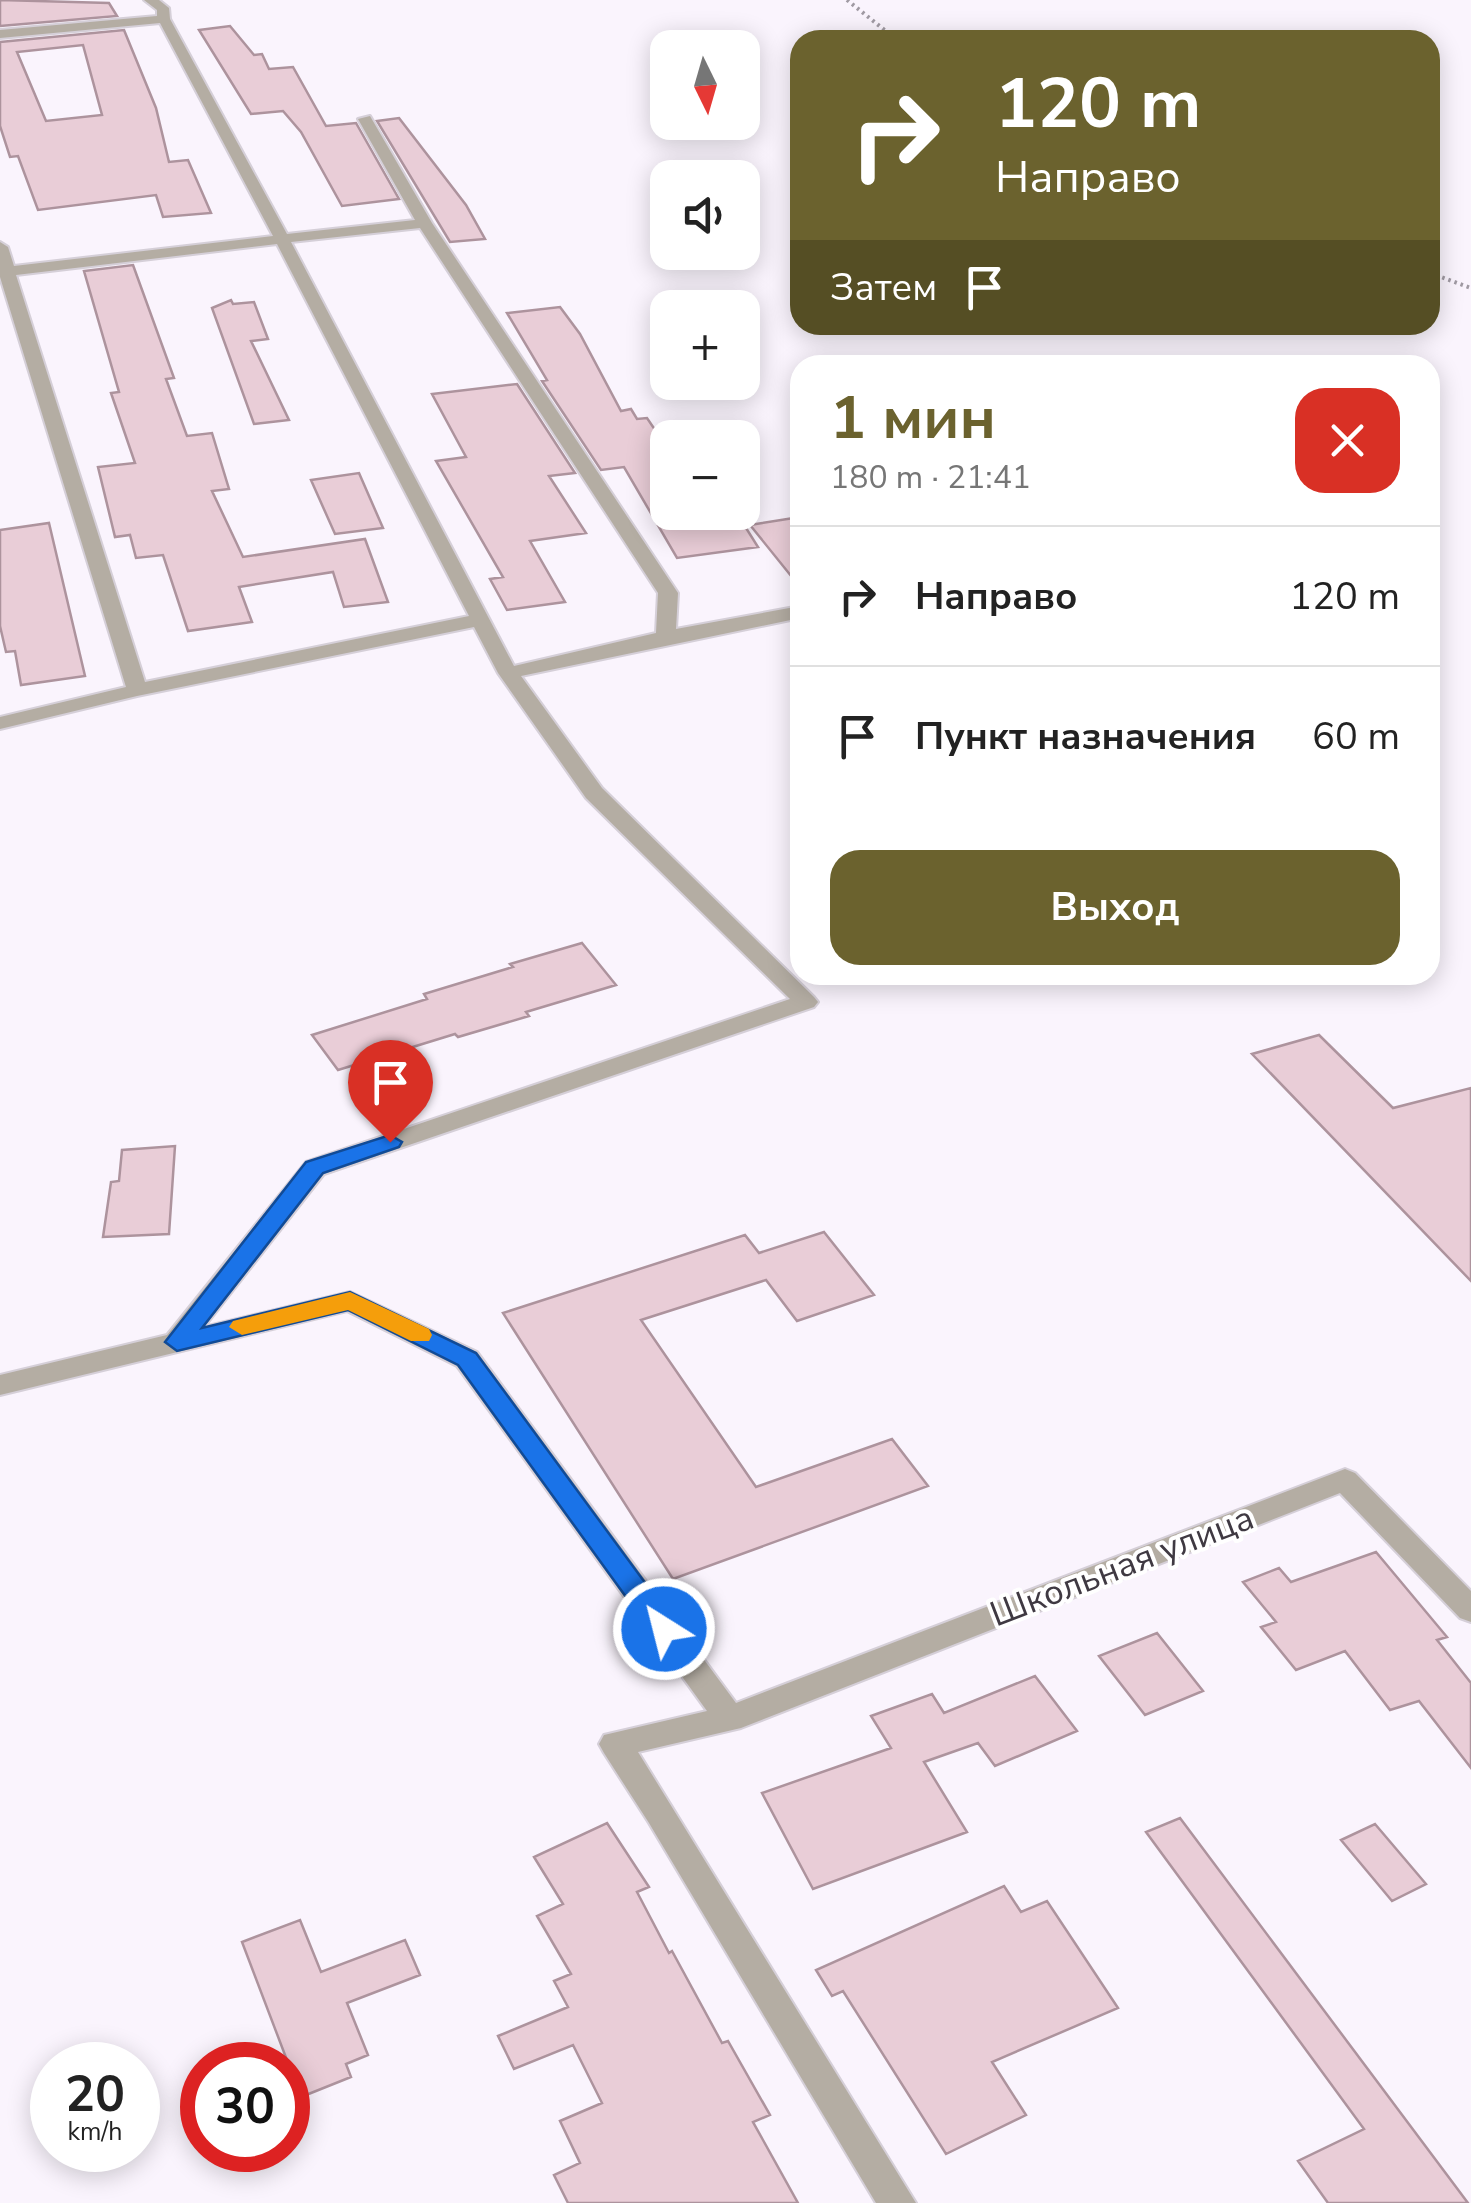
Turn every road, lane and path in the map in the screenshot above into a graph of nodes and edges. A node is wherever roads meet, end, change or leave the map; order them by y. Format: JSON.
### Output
{"nodes":[{"id":1,"x":150,"y":0,"type":"edge"},
{"id":2,"x":848,"y":0,"type":"edge"},
{"id":3,"x":164,"y":19,"type":"junction"},
{"id":4,"x":885,"y":30,"type":"edge"},
{"id":5,"x":0,"y":34,"type":"edge"},
{"id":6,"x":364,"y":119,"type":"dead end"},
{"id":7,"x":424,"y":223,"type":"junction"},
{"id":8,"x":282,"y":239,"type":"junction"},
{"id":9,"x":0,"y":247,"type":"edge"},
{"id":10,"x":4,"y":272,"type":"edge"},
{"id":11,"x":1440,"y":277,"type":"edge"},
{"id":12,"x":1471,"y":288,"type":"edge"},
{"id":13,"x":790,"y":614,"type":"edge"},
{"id":14,"x":480,"y":620,"type":"junction"},
{"id":15,"x":666,"y":637,"type":"junction"},
{"id":16,"x":508,"y":673,"type":"junction"},
{"id":17,"x":137,"y":690,"type":"junction"},
{"id":18,"x":0,"y":723,"type":"edge"},
{"id":19,"x":177,"y":1342,"type":"junction"},
{"id":20,"x":0,"y":1385,"type":"edge"},
{"id":21,"x":1471,"y":1610,"type":"edge"},
{"id":22,"x":730,"y":1720,"type":"junction"},
{"id":23,"x":897,"y":2203,"type":"edge"}],
"edges":[{"from":1,"to":3,"type":"street"},
{"from":2,"to":4,"type":"path"},
{"from":3,"to":5,"type":"street"},
{"from":3,"to":8,"type":"street"},
{"from":6,"to":7,"type":"street"},
{"from":7,"to":8,"type":"street"},
{"from":7,"to":15,"type":"street"},
{"from":8,"to":10,"type":"street"},
{"from":8,"to":14,"type":"street"},
{"from":9,"to":10,"type":"street"},
{"from":10,"to":17,"type":"street"},
{"from":11,"to":12,"type":"path"},
{"from":13,"to":15,"type":"street"},
{"from":14,"to":16,"type":"street"},
{"from":14,"to":17,"type":"street"},
{"from":15,"to":16,"type":"street"},
{"from":16,"to":19,"type":"street"},
{"from":17,"to":18,"type":"street"},
{"from":19,"to":20,"type":"street"},
{"from":19,"to":22,"type":"street"},
{"from":21,"to":22,"type":"street","name":"Школьная улица"},
{"from":22,"to":23,"type":"street"}]}
